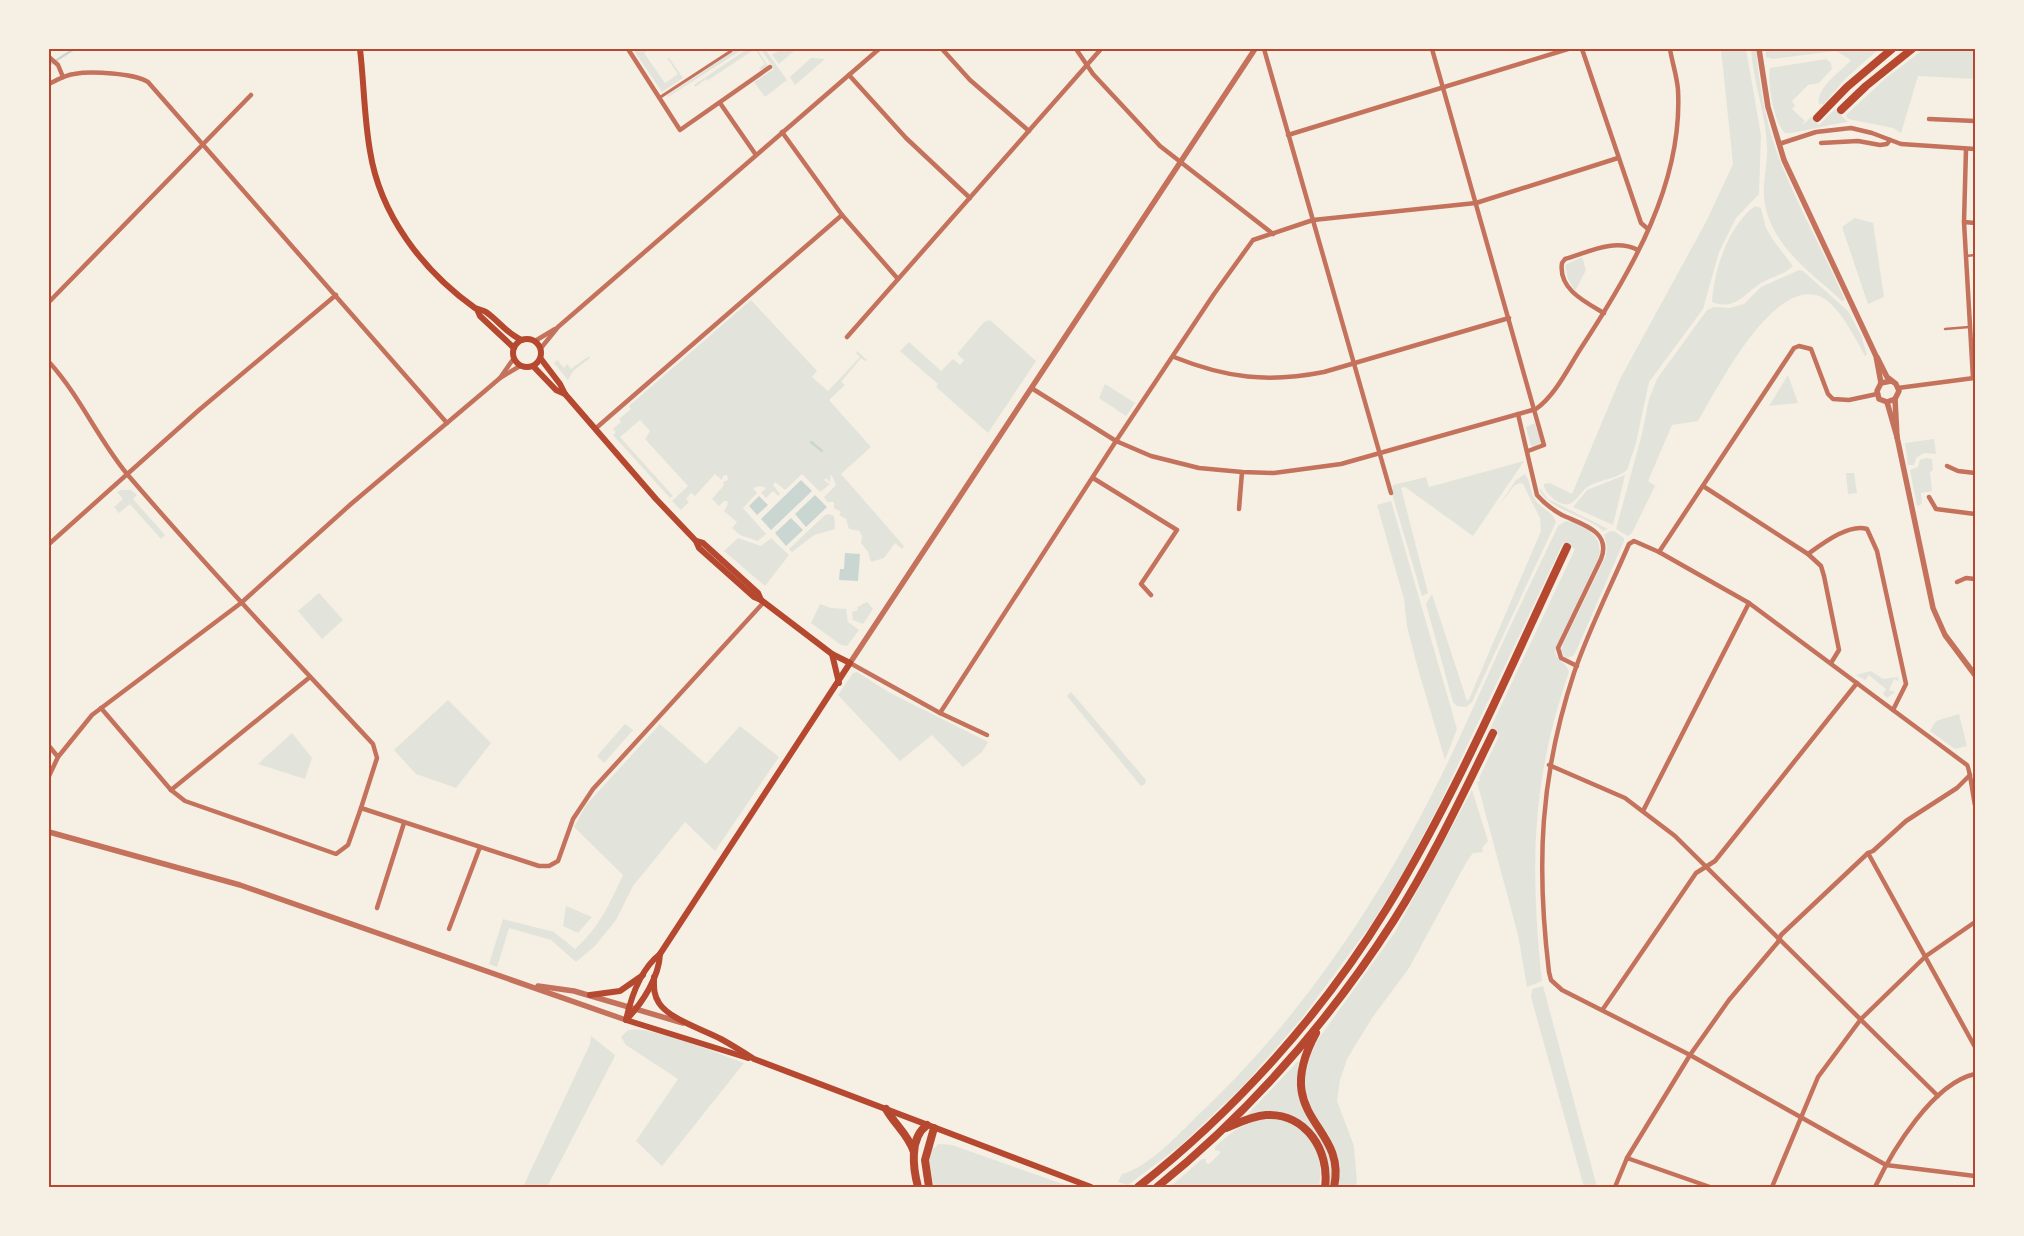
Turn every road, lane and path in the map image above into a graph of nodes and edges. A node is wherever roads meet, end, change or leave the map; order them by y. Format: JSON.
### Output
{"nodes":[{"id":1,"x":360,"y":49,"type":"edge"},
{"id":2,"x":628,"y":49,"type":"edge"},
{"id":3,"x":879,"y":49,"type":"edge"},
{"id":4,"x":942,"y":49,"type":"edge"},
{"id":5,"x":1076,"y":49,"type":"edge"},
{"id":6,"x":1101,"y":49,"type":"edge"},
{"id":7,"x":1256,"y":49,"type":"edge"},
{"id":8,"x":1264,"y":49,"type":"edge"},
{"id":9,"x":1432,"y":49,"type":"edge"},
{"id":10,"x":1568,"y":49,"type":"edge"},
{"id":11,"x":1582,"y":49,"type":"edge"},
{"id":12,"x":1670,"y":49,"type":"edge"},
{"id":13,"x":1759,"y":49,"type":"edge"},
{"id":14,"x":1892,"y":49,"type":"edge"},
{"id":15,"x":1912,"y":49,"type":"edge"},
{"id":16,"x":731,"y":51,"type":"dead end"},
{"id":17,"x":51,"y":58,"type":"edge"},
{"id":18,"x":1087,"y":64,"type":"junction"},
{"id":19,"x":770,"y":67,"type":"dead end"},
{"id":20,"x":849,"y":75,"type":"junction"},
{"id":21,"x":63,"y":77,"type":"junction"},
{"id":22,"x":49,"y":84,"type":"edge"},
{"id":23,"x":1443,"y":88,"type":"junction"},
{"id":24,"x":251,"y":95,"type":"dead end"},
{"id":25,"x":660,"y":98,"type":"junction"},
{"id":26,"x":720,"y":103,"type":"junction"},
{"id":27,"x":1841,"y":110,"type":"dead end"},
{"id":28,"x":1817,"y":118,"type":"dead end"},
{"id":29,"x":1929,"y":119,"type":"dead end"},
{"id":30,"x":1975,"y":121,"type":"edge"},
{"id":31,"x":1029,"y":131,"type":"junction"},
{"id":32,"x":782,"y":132,"type":"junction"},
{"id":33,"x":1288,"y":135,"type":"junction"},
{"id":34,"x":1890,"y":140,"type":"junction"},
{"id":35,"x":1821,"y":143,"type":"dead end"},
{"id":36,"x":203,"y":144,"type":"junction"},
{"id":37,"x":1779,"y":144,"type":"junction"},
{"id":38,"x":1966,"y":149,"type":"junction"},
{"id":39,"x":1975,"y":149,"type":"edge"},
{"id":40,"x":756,"y":155,"type":"junction"},
{"id":41,"x":1618,"y":158,"type":"junction"},
{"id":42,"x":1180,"y":163,"type":"junction"},
{"id":43,"x":970,"y":198,"type":"junction"},
{"id":44,"x":1476,"y":203,"type":"junction"},
{"id":45,"x":842,"y":215,"type":"junction"},
{"id":46,"x":1313,"y":220,"type":"junction"},
{"id":47,"x":1964,"y":222,"type":"junction"},
{"id":48,"x":1975,"y":223,"type":"edge"},
{"id":49,"x":1648,"y":229,"type":"junction"},
{"id":50,"x":1273,"y":234,"type":"junction"},
{"id":51,"x":1638,"y":250,"type":"junction"},
{"id":52,"x":1975,"y":255,"type":"edge"},
{"id":53,"x":1965,"y":256,"type":"junction"},
{"id":54,"x":898,"y":280,"type":"junction"},
{"id":55,"x":336,"y":295,"type":"junction"},
{"id":56,"x":49,"y":302,"type":"edge"},
{"id":57,"x":477,"y":309,"type":"junction"},
{"id":58,"x":1604,"y":313,"type":"junction"},
{"id":59,"x":1509,"y":318,"type":"junction"},
{"id":60,"x":558,"y":327,"type":"junction"},
{"id":61,"x":1971,"y":327,"type":"junction"},
{"id":62,"x":1945,"y":329,"type":"dead end"},
{"id":63,"x":847,"y":336,"type":"dead end"},
{"id":64,"x":522,"y":340,"type":"junction"},
{"id":65,"x":535,"y":341,"type":"junction"},
{"id":66,"x":514,"y":348,"type":"junction"},
{"id":67,"x":541,"y":348,"type":"junction"},
{"id":68,"x":1876,"y":356,"type":"junction"},
{"id":69,"x":1174,"y":357,"type":"junction"},
{"id":70,"x":514,"y":358,"type":"junction"},
{"id":71,"x":540,"y":359,"type":"junction"},
{"id":72,"x":49,"y":362,"type":"edge"},
{"id":73,"x":1355,"y":363,"type":"junction"},
{"id":74,"x":520,"y":366,"type":"junction"},
{"id":75,"x":533,"y":366,"type":"junction"},
{"id":76,"x":500,"y":378,"type":"junction"},
{"id":77,"x":1974,"y":378,"type":"edge"},
{"id":78,"x":1891,"y":382,"type":"junction"},
{"id":79,"x":1881,"y":384,"type":"junction"},
{"id":80,"x":1898,"y":388,"type":"junction"},
{"id":81,"x":1033,"y":389,"type":"junction"},
{"id":82,"x":565,"y":394,"type":"junction"},
{"id":83,"x":1877,"y":394,"type":"junction"},
{"id":84,"x":1895,"y":399,"type":"junction"},
{"id":85,"x":1887,"y":402,"type":"junction"},
{"id":86,"x":1536,"y":409,"type":"junction"},
{"id":87,"x":1518,"y":414,"type":"junction"},
{"id":88,"x":447,"y":423,"type":"junction"},
{"id":89,"x":595,"y":429,"type":"junction"},
{"id":90,"x":1897,"y":438,"type":"junction"},
{"id":91,"x":1116,"y":441,"type":"junction"},
{"id":92,"x":1528,"y":451,"type":"junction"},
{"id":93,"x":1380,"y":453,"type":"junction"},
{"id":94,"x":1947,"y":466,"type":"dead end"},
{"id":95,"x":1242,"y":472,"type":"junction"},
{"id":96,"x":1975,"y":473,"type":"edge"},
{"id":97,"x":128,"y":474,"type":"junction"},
{"id":98,"x":1093,"y":478,"type":"junction"},
{"id":99,"x":1703,"y":486,"type":"junction"},
{"id":100,"x":1391,"y":493,"type":"dead end"},
{"id":101,"x":1929,"y":497,"type":"dead end"},
{"id":102,"x":1239,"y":509,"type":"dead end"},
{"id":103,"x":1975,"y":514,"type":"edge"},
{"id":104,"x":49,"y":544,"type":"edge"},
{"id":105,"x":1567,"y":547,"type":"dead end"},
{"id":106,"x":1659,"y":552,"type":"junction"},
{"id":107,"x":1808,"y":554,"type":"junction"},
{"id":108,"x":1975,"y":579,"type":"edge"},
{"id":109,"x":1957,"y":582,"type":"dead end"},
{"id":110,"x":1151,"y":595,"type":"dead end"},
{"id":111,"x":763,"y":601,"type":"junction"},
{"id":112,"x":241,"y":603,"type":"junction"},
{"id":113,"x":1749,"y":603,"type":"junction"},
{"id":114,"x":832,"y":654,"type":"junction"},
{"id":115,"x":850,"y":663,"type":"junction"},
{"id":116,"x":1831,"y":663,"type":"junction"},
{"id":117,"x":1577,"y":666,"type":"junction"},
{"id":118,"x":1975,"y":675,"type":"edge"},
{"id":119,"x":310,"y":677,"type":"junction"},
{"id":120,"x":839,"y":682,"type":"junction"},
{"id":121,"x":1857,"y":683,"type":"junction"},
{"id":122,"x":101,"y":708,"type":"junction"},
{"id":123,"x":1893,"y":710,"type":"junction"},
{"id":124,"x":940,"y":713,"type":"junction"},
{"id":125,"x":1493,"y":733,"type":"dead end"},
{"id":126,"x":987,"y":735,"type":"dead end"},
{"id":127,"x":49,"y":746,"type":"edge"},
{"id":128,"x":58,"y":757,"type":"junction"},
{"id":129,"x":1549,"y":765,"type":"junction"},
{"id":130,"x":1973,"y":775,"type":"edge"},
{"id":131,"x":49,"y":776,"type":"edge"},
{"id":132,"x":172,"y":790,"type":"junction"},
{"id":133,"x":1975,"y":805,"type":"edge"},
{"id":134,"x":361,"y":808,"type":"junction"},
{"id":135,"x":1643,"y":811,"type":"junction"},
{"id":136,"x":404,"y":823,"type":"junction"},
{"id":137,"x":49,"y":832,"type":"edge"},
{"id":138,"x":480,"y":847,"type":"junction"},
{"id":139,"x":1868,"y":852,"type":"junction"},
{"id":140,"x":1705,"y":866,"type":"junction"},
{"id":141,"x":377,"y":908,"type":"dead end"},
{"id":142,"x":1975,"y":922,"type":"edge"},
{"id":143,"x":449,"y":928,"type":"dead end"},
{"id":144,"x":1779,"y":938,"type":"junction"},
{"id":145,"x":660,"y":954,"type":"junction"},
{"id":146,"x":1926,"y":956,"type":"junction"},
{"id":147,"x":643,"y":976,"type":"junction"},
{"id":148,"x":654,"y":977,"type":"junction"},
{"id":149,"x":533,"y":986,"type":"junction"},
{"id":150,"x":590,"y":995,"type":"junction"},
{"id":151,"x":629,"y":1007,"type":"junction"},
{"id":152,"x":636,"y":1010,"type":"junction"},
{"id":153,"x":1603,"y":1010,"type":"junction"},
{"id":154,"x":1324,"y":1018,"type":"junction"},
{"id":155,"x":1861,"y":1019,"type":"junction"},
{"id":156,"x":626,"y":1020,"type":"junction"},
{"id":157,"x":686,"y":1024,"type":"junction"},
{"id":158,"x":1975,"y":1047,"type":"edge"},
{"id":159,"x":1690,"y":1055,"type":"junction"},
{"id":160,"x":754,"y":1059,"type":"junction"},
{"id":161,"x":1975,"y":1074,"type":"edge"},
{"id":162,"x":1938,"y":1096,"type":"junction"},
{"id":163,"x":886,"y":1110,"type":"junction"},
{"id":164,"x":1800,"y":1117,"type":"junction"},
{"id":165,"x":930,"y":1126,"type":"junction"},
{"id":166,"x":1221,"y":1130,"type":"junction"},
{"id":167,"x":914,"y":1154,"type":"junction"},
{"id":168,"x":1627,"y":1158,"type":"junction"},
{"id":169,"x":1886,"y":1165,"type":"junction"},
{"id":170,"x":1975,"y":1176,"type":"edge"},
{"id":171,"x":918,"y":1187,"type":"edge"},
{"id":172,"x":929,"y":1187,"type":"edge"},
{"id":173,"x":1091,"y":1187,"type":"edge"},
{"id":174,"x":1138,"y":1187,"type":"edge"},
{"id":175,"x":1157,"y":1187,"type":"edge"},
{"id":176,"x":1325,"y":1187,"type":"edge"},
{"id":177,"x":1334,"y":1187,"type":"edge"},
{"id":178,"x":1615,"y":1187,"type":"edge"},
{"id":179,"x":1710,"y":1187,"type":"edge"},
{"id":180,"x":1772,"y":1187,"type":"edge"},
{"id":181,"x":1875,"y":1187,"type":"edge"}],
"edges":[{"from":1,"to":57,"type":"main road"},
{"from":2,"to":25,"type":"street"},
{"from":3,"to":20,"type":"street"},
{"from":4,"to":31,"type":"street"},
{"from":5,"to":18,"type":"street"},
{"from":6,"to":18,"type":"street"},
{"from":7,"to":42,"type":"street"},
{"from":8,"to":33,"type":"street"},
{"from":9,"to":23,"type":"street"},
{"from":10,"to":23,"type":"street"},
{"from":11,"to":41,"type":"street"},
{"from":12,"to":49,"type":"street"},
{"from":13,"to":37,"type":"street"},
{"from":14,"to":28,"type":"highway"},
{"from":15,"to":27,"type":"highway"},
{"from":16,"to":25,"type":"street"},
{"from":17,"to":21,"type":"street"},
{"from":18,"to":31,"type":"street"},
{"from":18,"to":42,"type":"street"},
{"from":19,"to":26,"type":"street"},
{"from":20,"to":32,"type":"street"},
{"from":20,"to":43,"type":"street"},
{"from":21,"to":22,"type":"street"},
{"from":21,"to":36,"type":"street"},
{"from":23,"to":33,"type":"street"},
{"from":23,"to":44,"type":"street"},
{"from":24,"to":36,"type":"street"},
{"from":25,"to":26,"type":"street"},
{"from":26,"to":40,"type":"street"},
{"from":29,"to":30,"type":"street"},
{"from":31,"to":43,"type":"street"},
{"from":32,"to":40,"type":"street"},
{"from":32,"to":45,"type":"street"},
{"from":33,"to":46,"type":"street"},
{"from":34,"to":35,"type":"street"},
{"from":34,"to":37,"type":"street"},
{"from":34,"to":38,"type":"street"},
{"from":36,"to":55,"type":"street"},
{"from":36,"to":56,"type":"street"},
{"from":37,"to":68,"type":"street"},
{"from":38,"to":39,"type":"street"},
{"from":38,"to":47,"type":"street"},
{"from":40,"to":60,"type":"street"},
{"from":41,"to":44,"type":"street"},
{"from":41,"to":49,"type":"street"},
{"from":42,"to":50,"type":"street"},
{"from":42,"to":81,"type":"street"},
{"from":43,"to":54,"type":"street"},
{"from":44,"to":46,"type":"street"},
{"from":44,"to":59,"type":"street"},
{"from":45,"to":54,"type":"street"},
{"from":45,"to":89,"type":"street"},
{"from":46,"to":50,"type":"street"},
{"from":46,"to":73,"type":"street"},
{"from":47,"to":48,"type":"street"},
{"from":47,"to":53,"type":"street"},
{"from":49,"to":51,"type":"street"},
{"from":50,"to":69,"type":"street"},
{"from":51,"to":58,"type":"street"},
{"from":51,"to":58,"type":"street"},
{"from":52,"to":53,"type":"lane"},
{"from":53,"to":61,"type":"street"},
{"from":54,"to":63,"type":"street"},
{"from":55,"to":88,"type":"street"},
{"from":55,"to":97,"type":"street"},
{"from":57,"to":64,"type":"main road"},
{"from":57,"to":66,"type":"main road"},
{"from":58,"to":86,"type":"street"},
{"from":59,"to":73,"type":"street"},
{"from":59,"to":86,"type":"street"},
{"from":60,"to":65,"type":"street"},
{"from":60,"to":67,"type":"street"},
{"from":61,"to":62,"type":"lane"},
{"from":61,"to":77,"type":"street"},
{"from":64,"to":65,"type":"main road"},
{"from":64,"to":66,"type":"main road"},
{"from":65,"to":67,"type":"main road"},
{"from":66,"to":70,"type":"main road"},
{"from":67,"to":71,"type":"main road"},
{"from":68,"to":78,"type":"street"},
{"from":68,"to":79,"type":"street"},
{"from":69,"to":73,"type":"street"},
{"from":69,"to":91,"type":"street"},
{"from":70,"to":74,"type":"main road"},
{"from":70,"to":76,"type":"street"},
{"from":71,"to":75,"type":"main road"},
{"from":71,"to":82,"type":"main road"},
{"from":72,"to":97,"type":"street"},
{"from":73,"to":93,"type":"street"},
{"from":74,"to":75,"type":"main road"},
{"from":74,"to":76,"type":"street"},
{"from":75,"to":82,"type":"main road"},
{"from":76,"to":88,"type":"street"},
{"from":77,"to":80,"type":"street"},
{"from":78,"to":79,"type":"street"},
{"from":78,"to":80,"type":"street"},
{"from":79,"to":83,"type":"street"},
{"from":80,"to":84,"type":"street"},
{"from":81,"to":91,"type":"street"},
{"from":81,"to":115,"type":"street"},
{"from":82,"to":89,"type":"main road"},
{"from":83,"to":85,"type":"street"},
{"from":83,"to":99,"type":"street"},
{"from":84,"to":85,"type":"street"},
{"from":84,"to":90,"type":"street"},
{"from":85,"to":90,"type":"street"},
{"from":86,"to":87,"type":"street"},
{"from":86,"to":92,"type":"street"},
{"from":87,"to":92,"type":"street"},
{"from":87,"to":93,"type":"street"},
{"from":88,"to":112,"type":"street"},
{"from":89,"to":111,"type":"main road"},
{"from":90,"to":118,"type":"street"},
{"from":91,"to":95,"type":"street"},
{"from":91,"to":98,"type":"street"},
{"from":92,"to":117,"type":"street"},
{"from":93,"to":95,"type":"street"},
{"from":93,"to":100,"type":"street"},
{"from":94,"to":96,"type":"street"},
{"from":95,"to":102,"type":"street"},
{"from":97,"to":104,"type":"street"},
{"from":97,"to":112,"type":"street"},
{"from":98,"to":110,"type":"street"},
{"from":98,"to":124,"type":"street"},
{"from":99,"to":106,"type":"street"},
{"from":99,"to":107,"type":"street"},
{"from":101,"to":103,"type":"street"},
{"from":105,"to":174,"type":"highway"},
{"from":106,"to":113,"type":"street"},
{"from":106,"to":117,"type":"street"},
{"from":107,"to":116,"type":"street"},
{"from":107,"to":123,"type":"street"},
{"from":108,"to":109,"type":"street"},
{"from":111,"to":114,"type":"main road"},
{"from":111,"to":138,"type":"street"},
{"from":112,"to":119,"type":"street"},
{"from":112,"to":122,"type":"street"},
{"from":113,"to":116,"type":"street"},
{"from":113,"to":135,"type":"street"},
{"from":114,"to":115,"type":"main road"},
{"from":114,"to":120,"type":"main road"},
{"from":115,"to":120,"type":"main road"},
{"from":115,"to":124,"type":"street"},
{"from":116,"to":121,"type":"street"},
{"from":117,"to":129,"type":"street"},
{"from":119,"to":132,"type":"street"},
{"from":119,"to":134,"type":"street"},
{"from":120,"to":145,"type":"main road"},
{"from":121,"to":123,"type":"street"},
{"from":121,"to":140,"type":"street"},
{"from":122,"to":128,"type":"street"},
{"from":122,"to":132,"type":"street"},
{"from":123,"to":130,"type":"street"},
{"from":124,"to":126,"type":"street"},
{"from":125,"to":154,"type":"highway"},
{"from":127,"to":128,"type":"street"},
{"from":128,"to":131,"type":"street"},
{"from":129,"to":135,"type":"street"},
{"from":129,"to":153,"type":"street"},
{"from":130,"to":133,"type":"street"},
{"from":130,"to":139,"type":"street"},
{"from":132,"to":134,"type":"street"},
{"from":134,"to":136,"type":"street"},
{"from":135,"to":140,"type":"street"},
{"from":136,"to":138,"type":"street"},
{"from":136,"to":141,"type":"street"},
{"from":137,"to":149,"type":"street"},
{"from":138,"to":143,"type":"street"},
{"from":139,"to":144,"type":"street"},
{"from":139,"to":146,"type":"street"},
{"from":140,"to":144,"type":"street"},
{"from":140,"to":153,"type":"street"},
{"from":142,"to":146,"type":"street"},
{"from":144,"to":155,"type":"street"},
{"from":144,"to":159,"type":"street"},
{"from":145,"to":147,"type":"main road"},
{"from":145,"to":148,"type":"main road"},
{"from":146,"to":155,"type":"street"},
{"from":146,"to":158,"type":"street"},
{"from":147,"to":150,"type":"main road"},
{"from":147,"to":151,"type":"main road"},
{"from":148,"to":152,"type":"main road"},
{"from":148,"to":157,"type":"main road"},
{"from":149,"to":150,"type":"street"},
{"from":149,"to":156,"type":"street"},
{"from":150,"to":151,"type":"street"},
{"from":151,"to":152,"type":"street"},
{"from":151,"to":156,"type":"main road"},
{"from":152,"to":156,"type":"main road"},
{"from":152,"to":157,"type":"street"},
{"from":153,"to":159,"type":"street"},
{"from":154,"to":166,"type":"highway"},
{"from":154,"to":177,"type":"highway"},
{"from":155,"to":162,"type":"street"},
{"from":155,"to":164,"type":"street"},
{"from":156,"to":160,"type":"main road"},
{"from":157,"to":160,"type":"main road"},
{"from":159,"to":164,"type":"street"},
{"from":159,"to":168,"type":"street"},
{"from":160,"to":163,"type":"main road"},
{"from":161,"to":162,"type":"street"},
{"from":162,"to":169,"type":"street"},
{"from":163,"to":165,"type":"main road"},
{"from":163,"to":167,"type":"highway"},
{"from":164,"to":169,"type":"street"},
{"from":164,"to":180,"type":"street"},
{"from":165,"to":167,"type":"highway"},
{"from":165,"to":172,"type":"highway"},
{"from":165,"to":173,"type":"main road"},
{"from":166,"to":175,"type":"highway"},
{"from":166,"to":176,"type":"highway"},
{"from":167,"to":171,"type":"highway"},
{"from":168,"to":178,"type":"street"},
{"from":168,"to":179,"type":"street"},
{"from":169,"to":170,"type":"street"},
{"from":169,"to":181,"type":"street"}]}
